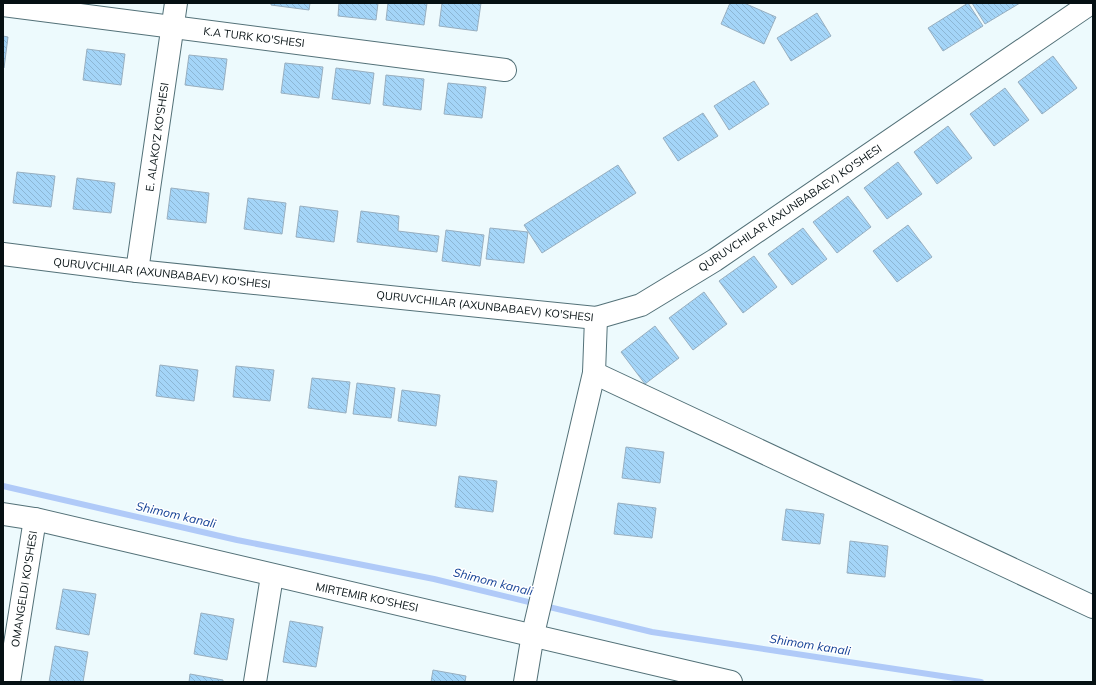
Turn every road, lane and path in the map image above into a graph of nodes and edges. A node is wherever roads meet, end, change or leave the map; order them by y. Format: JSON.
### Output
{"nodes":[{"id":1,"x":176,"y":3,"type":"edge"},
{"id":2,"x":1091,"y":3,"type":"edge"},
{"id":3,"x":3,"y":5,"type":"edge"},
{"id":4,"x":173,"y":27,"type":"junction"},
{"id":5,"x":505,"y":70,"type":"dead end"},
{"id":6,"x":3,"y":254,"type":"edge"},
{"id":7,"x":137,"y":271,"type":"junction"},
{"id":8,"x":596,"y":318,"type":"junction"},
{"id":9,"x":594,"y":373,"type":"junction"},
{"id":10,"x":3,"y":514,"type":"edge"},
{"id":11,"x":35,"y":519,"type":"junction"},
{"id":12,"x":272,"y":576,"type":"junction"},
{"id":13,"x":1093,"y":607,"type":"edge"},
{"id":14,"x":533,"y":634,"type":"junction"},
{"id":15,"x":9,"y":682,"type":"edge"},
{"id":16,"x":255,"y":682,"type":"edge"},
{"id":17,"x":525,"y":682,"type":"edge"},
{"id":18,"x":731,"y":682,"type":"edge"}],
"edges":[{"from":1,"to":4,"type":"street","name":"E. ALAKO'Z KO'SHESI"},
{"from":2,"to":8,"type":"street","name":"QURUVCHILAR (AXUNBABAEV) KO'SHESI"},
{"from":3,"to":4,"type":"street","name":"K.A TURK KO'SHESI"},
{"from":4,"to":5,"type":"street","name":"K.A TURK KO'SHESI"},
{"from":4,"to":7,"type":"street","name":"E. ALAKO'Z KO'SHESI"},
{"from":6,"to":7,"type":"street","name":"QURUVCHILAR (AXUNBABAEV) KO'SHESI"},
{"from":7,"to":8,"type":"street","name":"QURUVCHILAR (AXUNBABAEV) KO'SHESI"},
{"from":8,"to":9,"type":"street"},
{"from":9,"to":13,"type":"street"},
{"from":9,"to":14,"type":"street"},
{"from":10,"to":11,"type":"street","name":"MIRTEMIR KO'SHESI"},
{"from":11,"to":12,"type":"street","name":"MIRTEMIR KO'SHESI"},
{"from":11,"to":15,"type":"street","name":"OMANGELDI KO'SHESI"},
{"from":12,"to":14,"type":"street","name":"MIRTEMIR KO'SHESI"},
{"from":12,"to":16,"type":"street"},
{"from":14,"to":17,"type":"street"},
{"from":14,"to":18,"type":"street","name":"MIRTEMIR KO'SHESI"}]}
